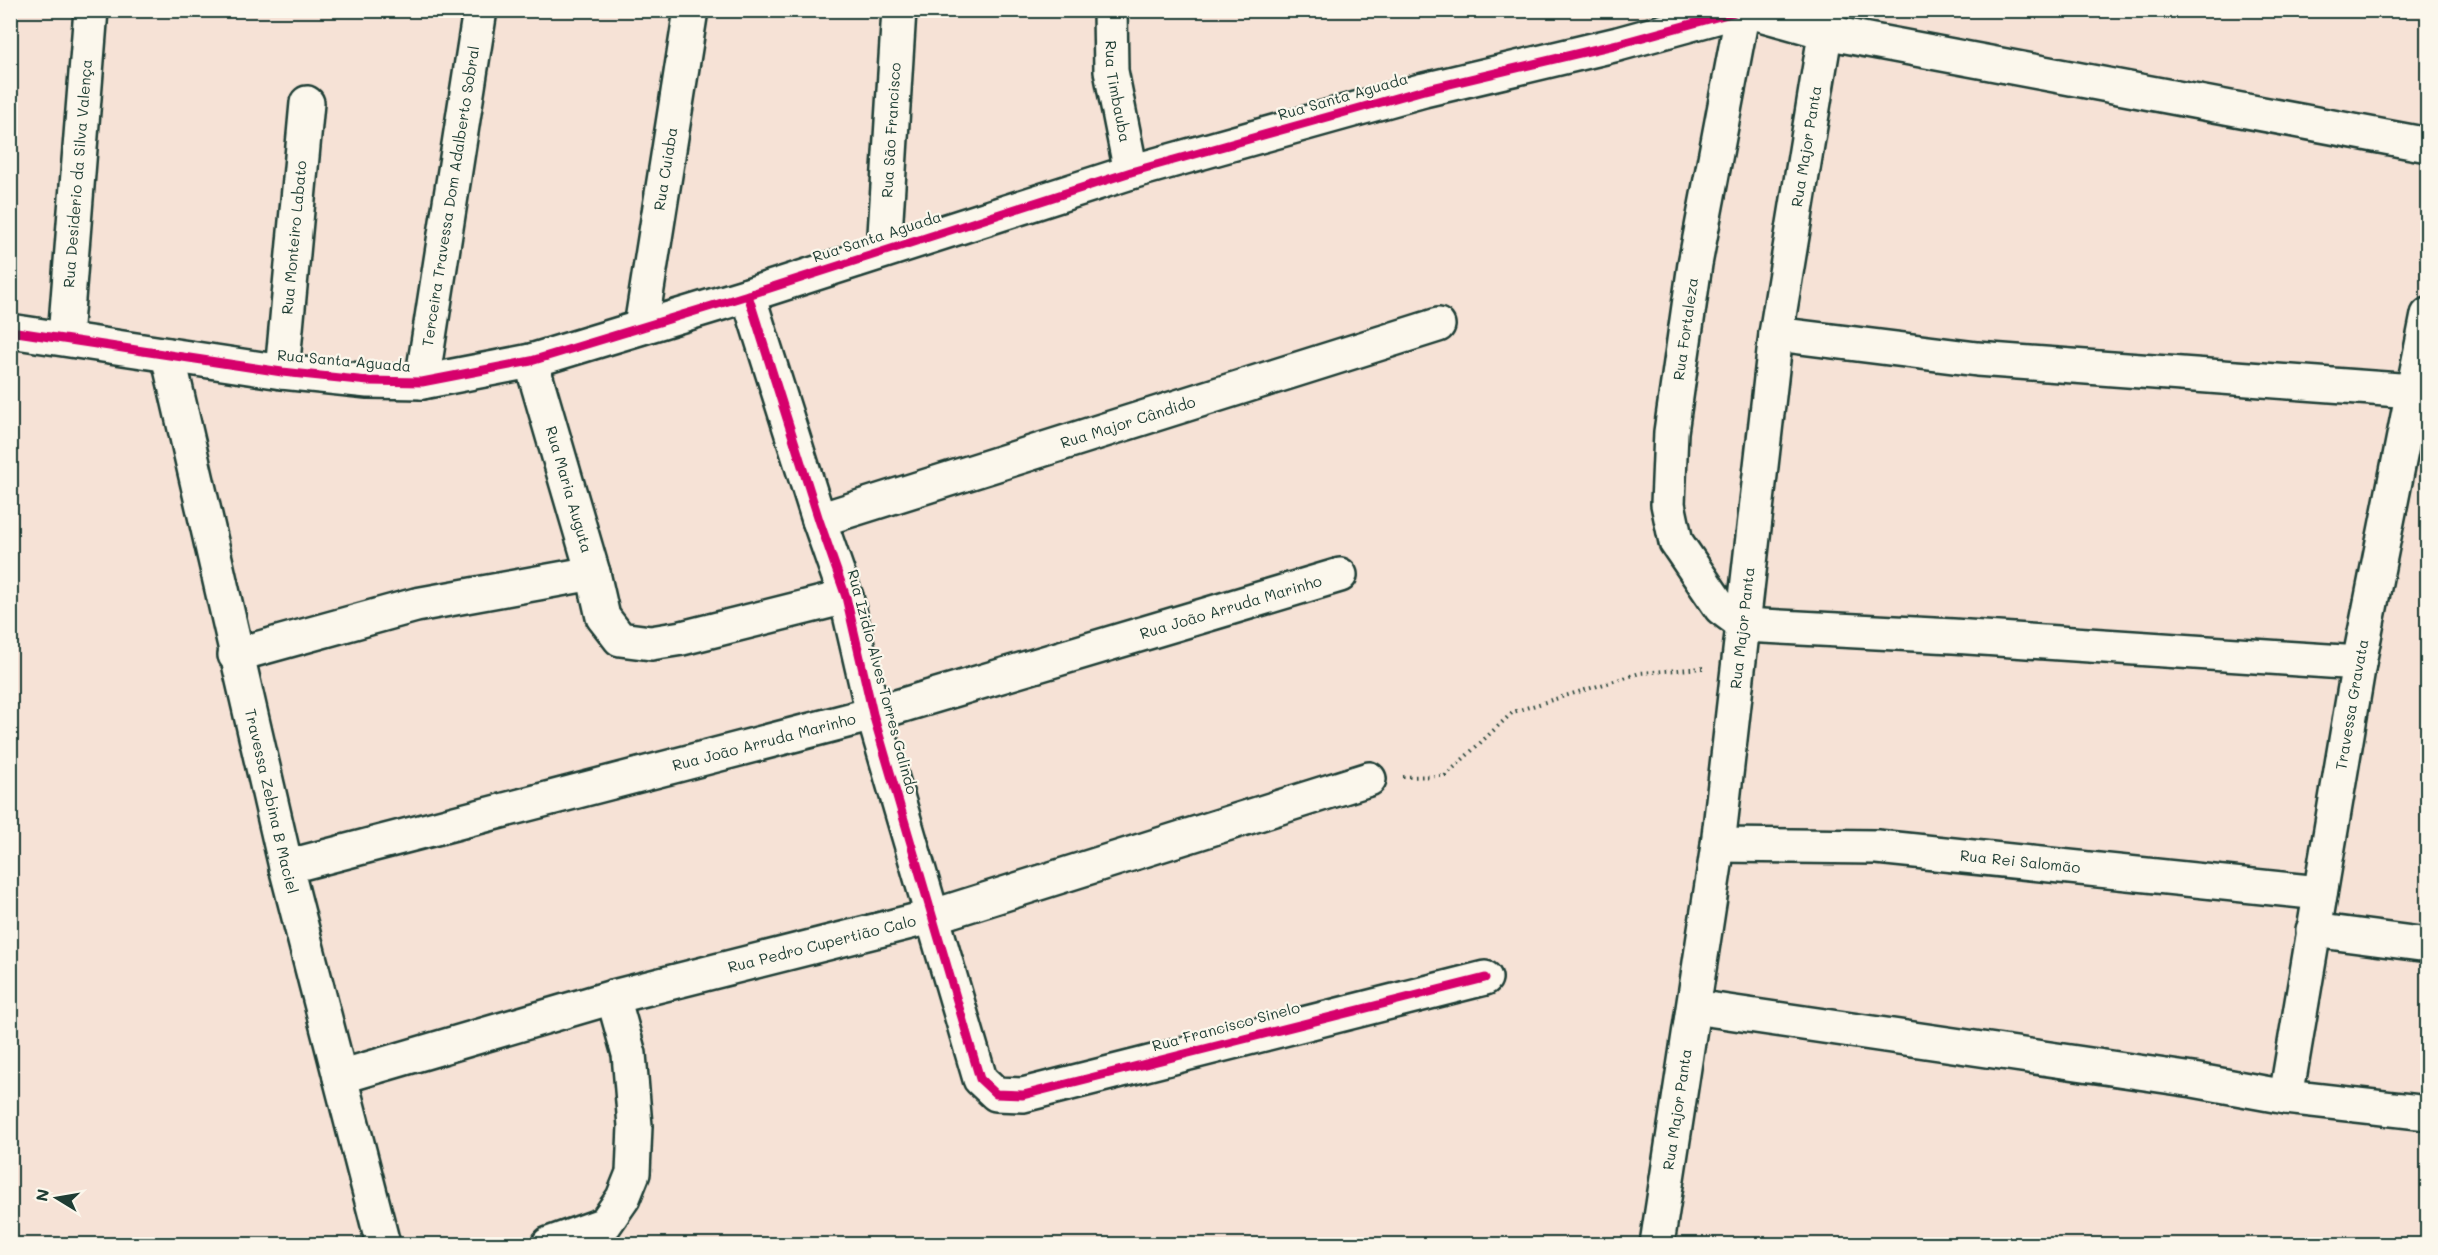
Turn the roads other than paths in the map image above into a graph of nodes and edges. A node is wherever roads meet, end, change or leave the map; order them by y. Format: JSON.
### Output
{"nodes":[{"id":1,"x":91,"y":10,"type":"edge"},
{"id":2,"x":480,"y":10,"type":"edge"},
{"id":3,"x":691,"y":10,"type":"edge"},
{"id":4,"x":899,"y":10,"type":"edge"},
{"id":5,"x":1110,"y":10,"type":"edge"},
{"id":6,"x":1744,"y":10,"type":"edge"},
{"id":7,"x":1827,"y":21,"type":"edge"},
{"id":8,"x":307,"y":103,"type":"dead end"},
{"id":9,"x":2427,"y":145,"type":"edge"},
{"id":10,"x":1131,"y":172,"type":"junction"},
{"id":11,"x":884,"y":250,"type":"junction"},
{"id":12,"x":748,"y":295,"type":"junction"},
{"id":13,"x":2427,"y":315,"type":"edge"},
{"id":14,"x":1438,"y":325,"type":"dead end"},
{"id":15,"x":641,"y":327,"type":"junction"},
{"id":16,"x":10,"y":331,"type":"edge"},
{"id":17,"x":1776,"y":334,"type":"junction"},
{"id":18,"x":66,"y":338,"type":"junction"},
{"id":19,"x":168,"y":356,"type":"junction"},
{"id":20,"x":531,"y":361,"type":"junction"},
{"id":21,"x":282,"y":372,"type":"junction"},
{"id":22,"x":422,"y":382,"type":"junction"},
{"id":23,"x":2413,"y":391,"type":"junction"},
{"id":24,"x":819,"y":520,"type":"junction"},
{"id":25,"x":593,"y":573,"type":"junction"},
{"id":26,"x":1340,"y":575,"type":"dead end"},
{"id":27,"x":846,"y":597,"type":"junction"},
{"id":28,"x":1744,"y":625,"type":"junction"},
{"id":29,"x":235,"y":655,"type":"junction"},
{"id":30,"x":2359,"y":663,"type":"junction"},
{"id":31,"x":873,"y":714,"type":"junction"},
{"id":32,"x":1369,"y":779,"type":"road end"},
{"id":33,"x":1718,"y":845,"type":"junction"},
{"id":34,"x":286,"y":867,"type":"junction"},
{"id":35,"x":2320,"y":893,"type":"junction"},
{"id":36,"x":934,"y":916,"type":"junction"},
{"id":37,"x":2313,"y":930,"type":"junction"},
{"id":38,"x":2427,"y":945,"type":"edge"},
{"id":39,"x":1485,"y":978,"type":"dead end"},
{"id":40,"x":613,"y":997,"type":"junction"},
{"id":41,"x":1694,"y":1006,"type":"junction"},
{"id":42,"x":340,"y":1077,"type":"junction"},
{"id":43,"x":980,"y":1079,"type":"joint"},
{"id":44,"x":2286,"y":1097,"type":"junction"},
{"id":45,"x":2427,"y":1113,"type":"edge"},
{"id":46,"x":383,"y":1245,"type":"edge"},
{"id":47,"x":549,"y":1245,"type":"edge"},
{"id":48,"x":1657,"y":1245,"type":"edge"}],
"edges":[{"from":1,"to":18,"type":"street","name":"Rua Desiderio da Silva Valença"},
{"from":2,"to":22,"type":"street","name":"Terceira Travessa Dom Adalberto Sobral"},
{"from":3,"to":15,"type":"street","name":"Rua Cuiaba"},
{"from":4,"to":11,"type":"street","name":"Rua São Francisco"},
{"from":5,"to":10,"type":"street","name":"Rua Timbauba"},
{"from":6,"to":7,"type":"street"},
{"from":6,"to":10,"type":"street","name":"Rua Santa Aguada"},
{"from":6,"to":28,"type":"street","name":"Rua Fortaleza"},
{"from":7,"to":9,"type":"street"},
{"from":7,"to":17,"type":"street","name":"Rua Major Panta"},
{"from":8,"to":21,"type":"street","name":"Rua Monteiro Labato"},
{"from":10,"to":11,"type":"street","name":"Rua Santa Aguada"},
{"from":11,"to":12,"type":"street","name":"Rua Santa Aguada"},
{"from":12,"to":15,"type":"street","name":"Rua Santa Aguada"},
{"from":12,"to":24,"type":"street","name":"Rua Izidio Alves Torres Galindo"},
{"from":13,"to":23,"type":"street","name":"Travessa Gravata"},
{"from":14,"to":24,"type":"street","name":"Rua Major Cândido"},
{"from":15,"to":20,"type":"street","name":"Rua Santa Aguada"},
{"from":16,"to":18,"type":"street","name":"Rua Santa Aguada"},
{"from":17,"to":23,"type":"street"},
{"from":17,"to":28,"type":"street","name":"Rua Major Panta"},
{"from":18,"to":19,"type":"street","name":"Rua Santa Aguada"},
{"from":19,"to":21,"type":"street","name":"Rua Santa Aguada"},
{"from":19,"to":29,"type":"street","name":"Travessa Zebina B Maciel"},
{"from":20,"to":22,"type":"street","name":"Rua Santa Aguada"},
{"from":20,"to":25,"type":"street","name":"Rua Maria Auguta"},
{"from":21,"to":22,"type":"street","name":"Rua Santa Aguada"},
{"from":23,"to":30,"type":"street","name":"Travessa Gravata"},
{"from":24,"to":27,"type":"street","name":"Rua Izidio Alves Torres Galindo"},
{"from":25,"to":27,"type":"street","name":"Rua Maria Auguta"},
{"from":25,"to":29,"type":"street"},
{"from":26,"to":31,"type":"street","name":"Rua João Arruda Marinho"},
{"from":27,"to":31,"type":"street","name":"Rua Izidio Alves Torres Galindo"},
{"from":28,"to":30,"type":"street"},
{"from":28,"to":33,"type":"street","name":"Rua Major Panta"},
{"from":29,"to":34,"type":"street","name":"Travessa Zebina B Maciel"},
{"from":30,"to":35,"type":"street","name":"Travessa Gravata"},
{"from":31,"to":34,"type":"street","name":"Rua João Arruda Marinho"},
{"from":31,"to":36,"type":"street","name":"Rua Izidio Alves Torres Galindo"},
{"from":32,"to":36,"type":"street","name":"Rua Pedro Cupertião Calo"},
{"from":33,"to":35,"type":"street","name":"Rua Rei Salomão"},
{"from":33,"to":41,"type":"street","name":"Rua Major Panta"},
{"from":34,"to":42,"type":"street","name":"Travessa Zebina B Maciel"},
{"from":35,"to":37,"type":"street","name":"Travessa Gravata"},
{"from":36,"to":40,"type":"street","name":"Rua Pedro Cupertião Calo"},
{"from":36,"to":43,"type":"street","name":"Rua Izidio Alves Torres Galindo"},
{"from":37,"to":38,"type":"street"},
{"from":37,"to":44,"type":"street","name":"Travessa Gravata"},
{"from":39,"to":43,"type":"street","name":"Rua Francisco Sinelo"},
{"from":40,"to":42,"type":"street","name":"Rua Pedro Cupertião Calo"},
{"from":40,"to":47,"type":"street"},
{"from":41,"to":44,"type":"street"},
{"from":41,"to":48,"type":"street","name":"Rua Major Panta"},
{"from":42,"to":46,"type":"street","name":"Travessa Zebina B Maciel"},
{"from":44,"to":45,"type":"street"}]}
